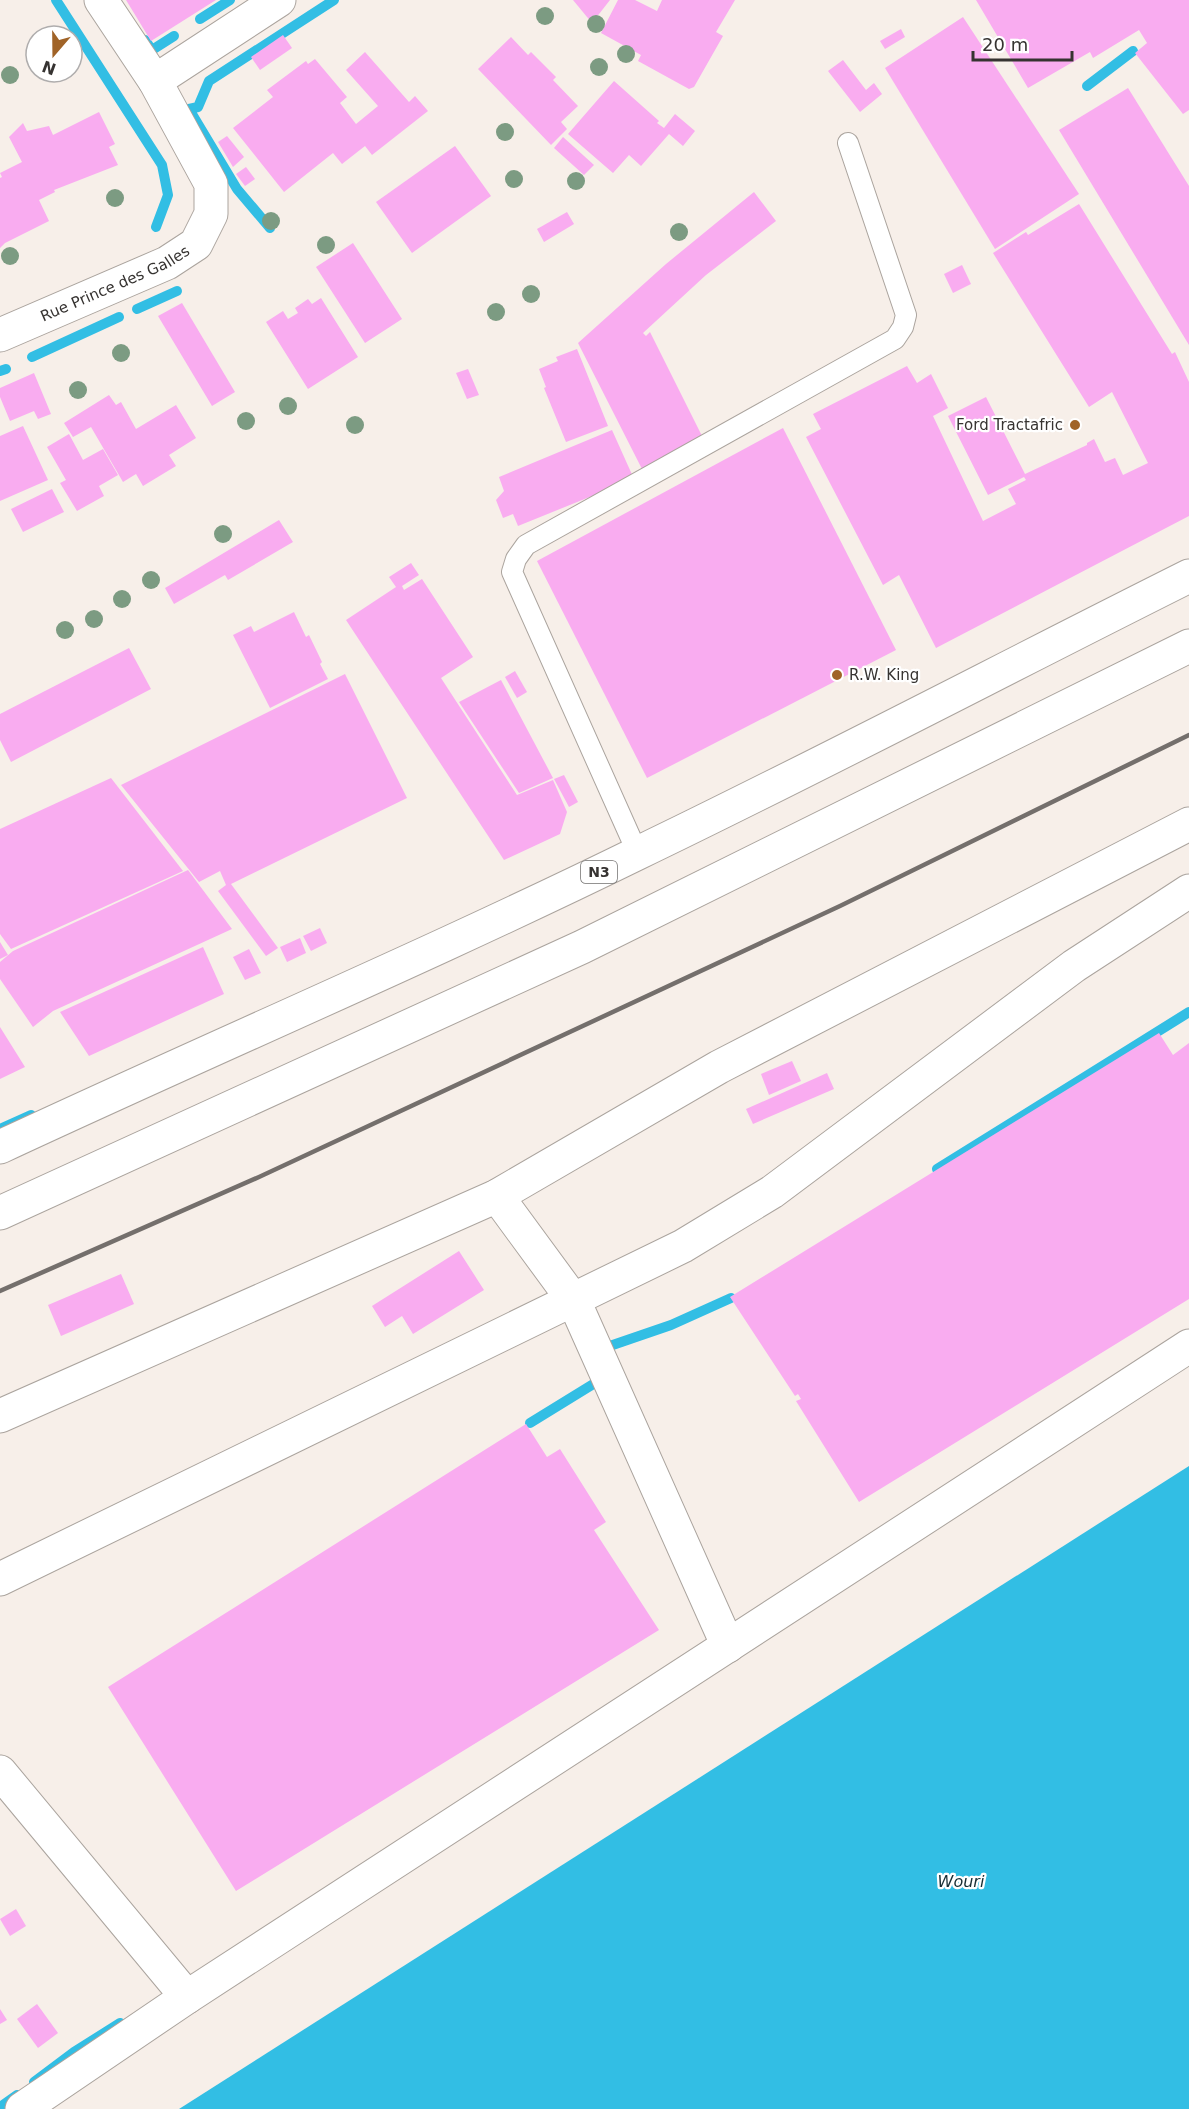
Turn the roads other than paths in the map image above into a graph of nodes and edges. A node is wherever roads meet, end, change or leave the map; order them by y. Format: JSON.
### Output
{"nodes":[{"id":1,"x":101,"y":0,"type":"edge"},
{"id":2,"x":279,"y":0,"type":"edge"},
{"id":3,"x":155,"y":81,"type":"junction"},
{"id":4,"x":848,"y":143,"type":"dead end"},
{"id":5,"x":0,"y":335,"type":"edge"},
{"id":6,"x":1189,"y":576,"type":"edge"},
{"id":7,"x":1189,"y":646,"type":"edge"},
{"id":8,"x":1189,"y":824,"type":"edge"},
{"id":9,"x":638,"y":854,"type":"junction"},
{"id":10,"x":1189,"y":891,"type":"edge"},
{"id":11,"x":0,"y":1147,"type":"edge"},
{"id":12,"x":497,"y":1196,"type":"junction"},
{"id":13,"x":0,"y":1213,"type":"edge"},
{"id":14,"x":574,"y":1301,"type":"junction"},
{"id":15,"x":1189,"y":1346,"type":"edge"},
{"id":16,"x":0,"y":1416,"type":"edge"},
{"id":17,"x":0,"y":1580,"type":"edge"},
{"id":18,"x":728,"y":1646,"type":"junction"},
{"id":19,"x":0,"y":1772,"type":"edge"},
{"id":20,"x":187,"y":1997,"type":"junction"},
{"id":21,"x":22,"y":2109,"type":"edge"}],
"edges":[{"from":1,"to":3,"type":"main road","name":"Rue Prince des Galles"},
{"from":2,"to":3,"type":"main road"},
{"from":3,"to":5,"type":"main road","name":"Rue Prince des Galles"},
{"from":4,"to":9,"type":"lane"},
{"from":6,"to":9,"type":"main road","number":"N3"},
{"from":7,"to":13,"type":"main road"},
{"from":8,"to":12,"type":"main road"},
{"from":9,"to":11,"type":"main road","number":"N3"},
{"from":10,"to":14,"type":"main road"},
{"from":12,"to":14,"type":"main road"},
{"from":12,"to":16,"type":"main road"},
{"from":14,"to":17,"type":"main road"},
{"from":14,"to":18,"type":"main road"},
{"from":15,"to":18,"type":"main road"},
{"from":18,"to":20,"type":"main road"},
{"from":19,"to":20,"type":"main road"},
{"from":20,"to":21,"type":"main road"}]}
